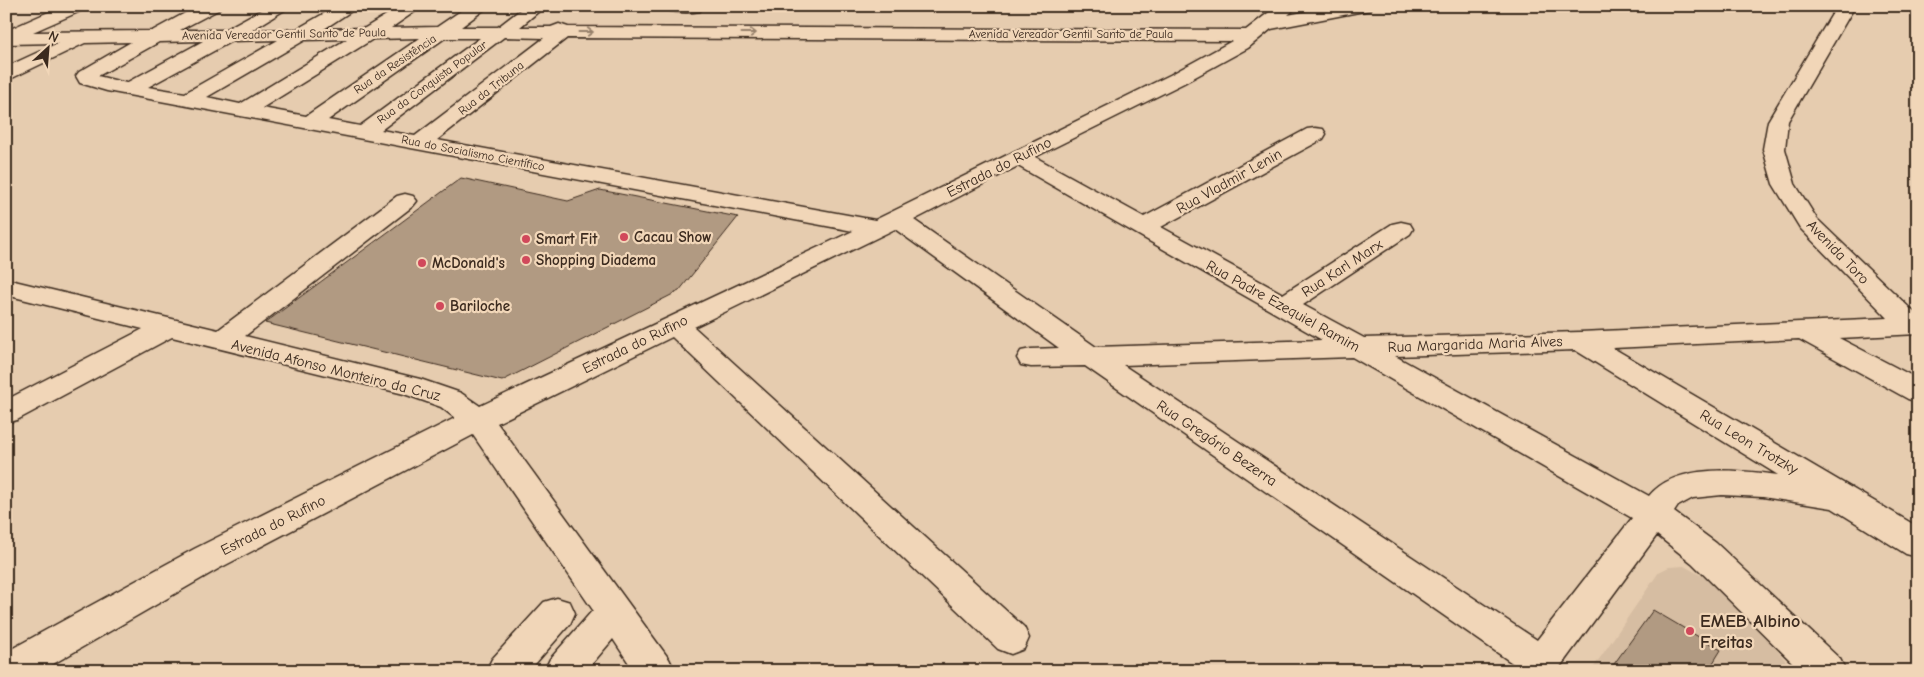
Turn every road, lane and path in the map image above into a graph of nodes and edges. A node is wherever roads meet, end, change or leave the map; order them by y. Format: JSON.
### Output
{"nodes":[{"id":1,"x":77,"y":6,"type":"edge"},
{"id":2,"x":212,"y":6,"type":"edge"},
{"id":3,"x":282,"y":6,"type":"edge"},
{"id":4,"x":350,"y":6,"type":"edge"},
{"id":5,"x":414,"y":6,"type":"edge"},
{"id":6,"x":480,"y":6,"type":"edge"},
{"id":7,"x":536,"y":6,"type":"edge"},
{"id":8,"x":1288,"y":6,"type":"edge"},
{"id":9,"x":1308,"y":6,"type":"edge"},
{"id":10,"x":1364,"y":6,"type":"edge"},
{"id":11,"x":1846,"y":6,"type":"edge"},
{"id":12,"x":692,"y":11,"type":"edge"},
{"id":13,"x":1328,"y":13,"type":"junction"},
{"id":14,"x":520,"y":18,"type":"junction"},
{"id":15,"x":667,"y":19,"type":"edge"},
{"id":16,"x":568,"y":25,"type":"junction"},
{"id":17,"x":908,"y":27,"type":"junction"},
{"id":18,"x":1258,"y":30,"type":"junction"},
{"id":19,"x":442,"y":32,"type":"junction"},
{"id":20,"x":501,"y":32,"type":"junction"},
{"id":21,"x":371,"y":33,"type":"junction"},
{"id":22,"x":302,"y":34,"type":"junction"},
{"id":23,"x":230,"y":35,"type":"junction"},
{"id":24,"x":158,"y":36,"type":"junction"},
{"id":25,"x":85,"y":37,"type":"junction"},
{"id":26,"x":6,"y":38,"type":"edge"},
{"id":27,"x":6,"y":75,"type":"edge"},
{"id":28,"x":129,"y":89,"type":"junction"},
{"id":29,"x":188,"y":100,"type":"junction"},
{"id":30,"x":246,"y":110,"type":"junction"},
{"id":31,"x":311,"y":122,"type":"junction"},
{"id":32,"x":363,"y":133,"type":"junction"},
{"id":33,"x":1314,"y":134,"type":"dead end"},
{"id":34,"x":419,"y":143,"type":"junction"},
{"id":35,"x":1019,"y":157,"type":"junction"},
{"id":36,"x":405,"y":201,"type":"dead end"},
{"id":37,"x":887,"y":224,"type":"junction"},
{"id":38,"x":1143,"y":227,"type":"junction"},
{"id":39,"x":1402,"y":229,"type":"dead end"},
{"id":40,"x":6,"y":287,"type":"edge"},
{"id":41,"x":1283,"y":306,"type":"junction"},
{"id":42,"x":674,"y":325,"type":"junction"},
{"id":43,"x":1915,"y":326,"type":"edge"},
{"id":44,"x":166,"y":328,"type":"junction"},
{"id":45,"x":1805,"y":331,"type":"junction"},
{"id":46,"x":220,"y":341,"type":"junction"},
{"id":47,"x":1580,"y":341,"type":"junction"},
{"id":48,"x":1357,"y":348,"type":"junction"},
{"id":49,"x":1090,"y":356,"type":"junction"},
{"id":50,"x":1031,"y":358,"type":"dead end"},
{"id":51,"x":1918,"y":392,"type":"edge"},
{"id":52,"x":6,"y":413,"type":"edge"},
{"id":53,"x":478,"y":419,"type":"junction"},
{"id":54,"x":1841,"y":497,"type":"junction"},
{"id":55,"x":1652,"y":514,"type":"junction"},
{"id":56,"x":1918,"y":544,"type":"edge"},
{"id":57,"x":613,"y":612,"type":"junction"},
{"id":58,"x":557,"y":613,"type":"dead end"},
{"id":59,"x":1011,"y":638,"type":"dead end"},
{"id":60,"x":1538,"y":667,"type":"edge"},
{"id":61,"x":7,"y":671,"type":"edge"},
{"id":62,"x":505,"y":671,"type":"edge"},
{"id":63,"x":563,"y":671,"type":"edge"},
{"id":64,"x":656,"y":671,"type":"edge"},
{"id":65,"x":1826,"y":671,"type":"edge"}],
"edges":[{"from":1,"to":26,"type":"street"},
{"from":2,"to":24,"type":"street"},
{"from":3,"to":23,"type":"street"},
{"from":4,"to":22,"type":"street"},
{"from":5,"to":21,"type":"street"},
{"from":6,"to":19,"type":"street","name":"Rua da Resistência"},
{"from":7,"to":14,"type":"street","name":"Rua da Conquista Popular"},
{"from":8,"to":18,"type":"street","name":"Estrada do Rufino"},
{"from":9,"to":13,"type":"street"},
{"from":10,"to":13,"type":"street","name":"Estrada do Rufino"},
{"from":11,"to":43,"type":"street","name":"Avenida Toro"},
{"from":12,"to":15,"type":"street","name":"Avenida Vereador Gentil Santo de Paula"},
{"from":12,"to":17,"type":"street","name":"Avenida Vereador Gentil Santo de Paula"},
{"from":13,"to":18,"type":"street","name":"Estrada do Rufino"},
{"from":14,"to":16,"type":"street","name":"Avenida Vereador Gentil Santo de Paula"},
{"from":14,"to":20,"type":"street","name":"Rua da Conquista Popular"},
{"from":15,"to":16,"type":"street","name":"Avenida Vereador Gentil Santo de Paula"},
{"from":15,"to":17,"type":"street","name":"Avenida Vereador Gentil Santo de Paula","one_way":true},
{"from":16,"to":20,"type":"street","name":"Avenida Vereador Gentil Santo de Paula"},
{"from":16,"to":34,"type":"street","name":"Rua da Tribuna"},
{"from":17,"to":18,"type":"street","name":"Avenida Vereador Gentil Santo de Paula"},
{"from":18,"to":35,"type":"street","name":"Estrada do Rufino"},
{"from":19,"to":20,"type":"street","name":"Avenida Vereador Gentil Santo de Paula"},
{"from":19,"to":21,"type":"street","name":"Avenida Vereador Gentil Santo de Paula"},
{"from":19,"to":31,"type":"street","name":"Rua da Resistência"},
{"from":20,"to":32,"type":"street","name":"Rua da Conquista Popular"},
{"from":21,"to":22,"type":"street","name":"Avenida Vereador Gentil Santo de Paula"},
{"from":21,"to":30,"type":"street"},
{"from":22,"to":23,"type":"street","name":"Avenida Vereador Gentil Santo de Paula"},
{"from":22,"to":29,"type":"street"},
{"from":23,"to":24,"type":"street","name":"Avenida Vereador Gentil Santo de Paula"},
{"from":23,"to":28,"type":"street"},
{"from":24,"to":25,"type":"street","name":"Avenida Vereador Gentil Santo de Paula"},
{"from":24,"to":28,"type":"street","name":"Rua do Socialismo Científico"},
{"from":25,"to":26,"type":"street","name":"Avenida Vereador Gentil Santo de Paula"},
{"from":25,"to":27,"type":"street"},
{"from":28,"to":29,"type":"street","name":"Rua do Socialismo Científico"},
{"from":29,"to":30,"type":"street","name":"Rua do Socialismo Científico"},
{"from":30,"to":31,"type":"street","name":"Rua do Socialismo Científico"},
{"from":31,"to":32,"type":"street","name":"Rua do Socialismo Científico"},
{"from":32,"to":34,"type":"street","name":"Rua do Socialismo Científico"},
{"from":33,"to":38,"type":"street","name":"Rua Vladmir Lenin"},
{"from":34,"to":37,"type":"street","name":"Rua do Socialismo Científico"},
{"from":35,"to":37,"type":"street","name":"Estrada do Rufino"},
{"from":35,"to":38,"type":"street","name":"Rua Padre Ezequiel Ramim"},
{"from":36,"to":46,"type":"street"},
{"from":37,"to":42,"type":"street","name":"Estrada do Rufino"},
{"from":37,"to":49,"type":"street","name":"Rua Gregório Bezerra"},
{"from":38,"to":41,"type":"street","name":"Rua Padre Ezequiel Ramim"},
{"from":39,"to":41,"type":"street","name":"Rua Karl Marx"},
{"from":40,"to":44,"type":"street","name":"Avenida Afonso Monteiro da Cruz"},
{"from":41,"to":48,"type":"street","name":"Rua Padre Ezequiel Ramim"},
{"from":42,"to":53,"type":"street","name":"Estrada do Rufino"},
{"from":42,"to":59,"type":"street"},
{"from":43,"to":45,"type":"street","name":"Rua Margarida Maria Alves"},
{"from":44,"to":46,"type":"street","name":"Avenida Afonso Monteiro da Cruz"},
{"from":44,"to":52,"type":"street"},
{"from":45,"to":47,"type":"street","name":"Rua Margarida Maria Alves"},
{"from":45,"to":51,"type":"street"},
{"from":46,"to":53,"type":"street","name":"Avenida Afonso Monteiro da Cruz"},
{"from":47,"to":48,"type":"street","name":"Rua Margarida Maria Alves"},
{"from":47,"to":54,"type":"street","name":"Rua Leon Trotzky"},
{"from":48,"to":49,"type":"street","name":"Rua Margarida Maria Alves"},
{"from":48,"to":55,"type":"street","name":"Rua Padre Ezequiel Ramim"},
{"from":49,"to":50,"type":"street","name":"Rua Margarida Maria Alves"},
{"from":49,"to":60,"type":"street","name":"Rua Gregório Bezerra"},
{"from":53,"to":57,"type":"street","name":"Avenida Afonso Monteiro da Cruz"},
{"from":53,"to":61,"type":"street","name":"Estrada do Rufino"},
{"from":54,"to":55,"type":"street"},
{"from":54,"to":56,"type":"street","name":"Rua Leon Trotzky"},
{"from":55,"to":60,"type":"street"},
{"from":55,"to":65,"type":"street","name":"Rua Padre Ezequiel Ramim"},
{"from":57,"to":63,"type":"street"},
{"from":57,"to":64,"type":"street","name":"Avenida Afonso Monteiro da Cruz"},
{"from":58,"to":62,"type":"street"}]}
